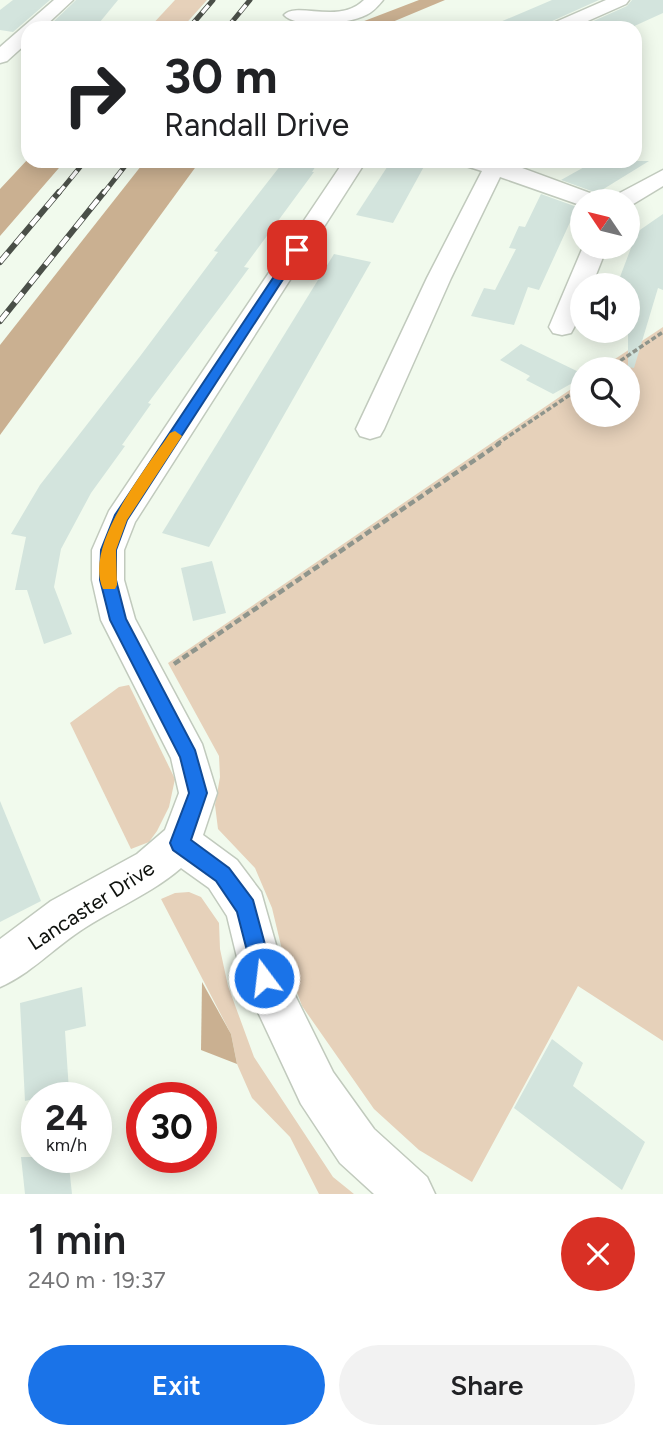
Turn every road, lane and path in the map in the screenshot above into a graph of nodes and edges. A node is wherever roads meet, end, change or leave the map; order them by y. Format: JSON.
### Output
{"nodes":[{"id":1,"x":64,"y":0,"type":"edge"},
{"id":2,"x":374,"y":0,"type":"edge"},
{"id":3,"x":620,"y":0,"type":"edge"},
{"id":4,"x":293,"y":15,"type":"dead end"},
{"id":5,"x":41,"y":21,"type":"edge"},
{"id":6,"x":573,"y":21,"type":"edge"},
{"id":7,"x":21,"y":38,"type":"edge"},
{"id":8,"x":0,"y":57,"type":"edge"},
{"id":9,"x":350,"y":168,"type":"edge"},
{"id":10,"x":487,"y":168,"type":"edge"},
{"id":11,"x":502,"y":168,"type":"edge"},
{"id":12,"x":663,"y":177,"type":"edge"},
{"id":13,"x":640,"y":190,"type":"edge"},
{"id":14,"x":570,"y":193,"type":"edge"},
{"id":15,"x":590,"y":259,"type":"edge"},
{"id":16,"x":562,"y":327,"type":"dead end"},
{"id":17,"x":663,"y":331,"type":"edge"},
{"id":18,"x":625,"y":357,"type":"edge"},
{"id":19,"x":570,"y":395,"type":"edge"},
{"id":20,"x":370,"y":429,"type":"dead end"},
{"id":21,"x":150,"y":680,"type":"junction"},
{"id":22,"x":180,"y":843,"type":"junction"},
{"id":23,"x":0,"y":965,"type":"edge"},
{"id":24,"x":410,"y":1194,"type":"edge"}],
"edges":[{"from":1,"to":5,"type":"street"},
{"from":2,"to":4,"type":"street"},
{"from":3,"to":6,"type":"street"},
{"from":7,"to":8,"type":"street"},
{"from":9,"to":21,"type":"street"},
{"from":10,"to":20,"type":"street"},
{"from":11,"to":14,"type":"street"},
{"from":12,"to":13,"type":"street"},
{"from":15,"to":16,"type":"street"},
{"from":17,"to":18,"type":"path"},
{"from":19,"to":21,"type":"path"},
{"from":21,"to":22,"type":"street"},
{"from":22,"to":23,"type":"street","name":"Lancaster Drive"},
{"from":22,"to":24,"type":"street"}]}
